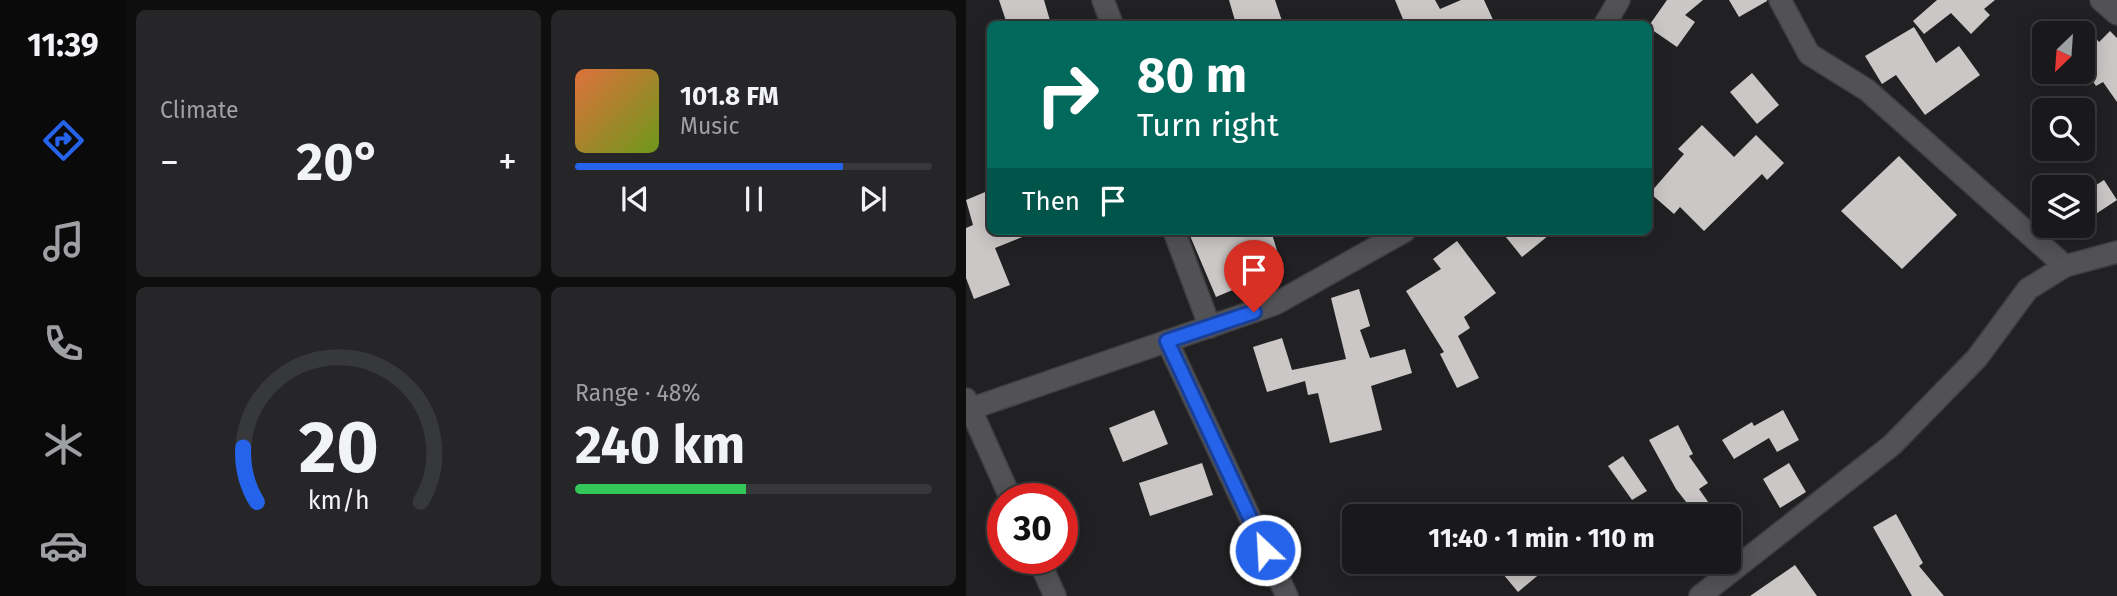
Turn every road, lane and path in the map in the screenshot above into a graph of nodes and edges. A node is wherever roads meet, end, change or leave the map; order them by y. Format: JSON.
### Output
{"nodes":[{"id":1,"x":1104,"y":0,"type":"edge"},
{"id":2,"x":1619,"y":0,"type":"edge"},
{"id":3,"x":1780,"y":0,"type":"edge"},
{"id":4,"x":2101,"y":0,"type":"edge"},
{"id":5,"x":2117,"y":14,"type":"edge"},
{"id":6,"x":1111,"y":21,"type":"edge"},
{"id":7,"x":1607,"y":21,"type":"edge"},
{"id":8,"x":1176,"y":235,"type":"edge"},
{"id":9,"x":1398,"y":235,"type":"edge"},
{"id":10,"x":2117,"y":253,"type":"edge"},
{"id":11,"x":2065,"y":266,"type":"junction"},
{"id":12,"x":1210,"y":327,"type":"junction"},
{"id":13,"x":1167,"y":341,"type":"junction"},
{"id":14,"x":968,"y":404,"type":"edge"},
{"id":15,"x":1004,"y":483,"type":"edge"},
{"id":16,"x":1045,"y":574,"type":"edge"},
{"id":17,"x":1055,"y":596,"type":"edge"},
{"id":18,"x":1287,"y":596,"type":"edge"},
{"id":19,"x":1700,"y":596,"type":"edge"}],
"edges":[{"from":1,"to":6,"type":"street"},
{"from":2,"to":7,"type":"street"},
{"from":3,"to":11,"type":"street"},
{"from":4,"to":5,"type":"street"},
{"from":8,"to":12,"type":"street"},
{"from":9,"to":12,"type":"street"},
{"from":10,"to":11,"type":"street"},
{"from":11,"to":19,"type":"street"},
{"from":12,"to":13,"type":"street"},
{"from":13,"to":14,"type":"street"},
{"from":13,"to":18,"type":"street"},
{"from":14,"to":15,"type":"street"},
{"from":16,"to":17,"type":"street"}]}
